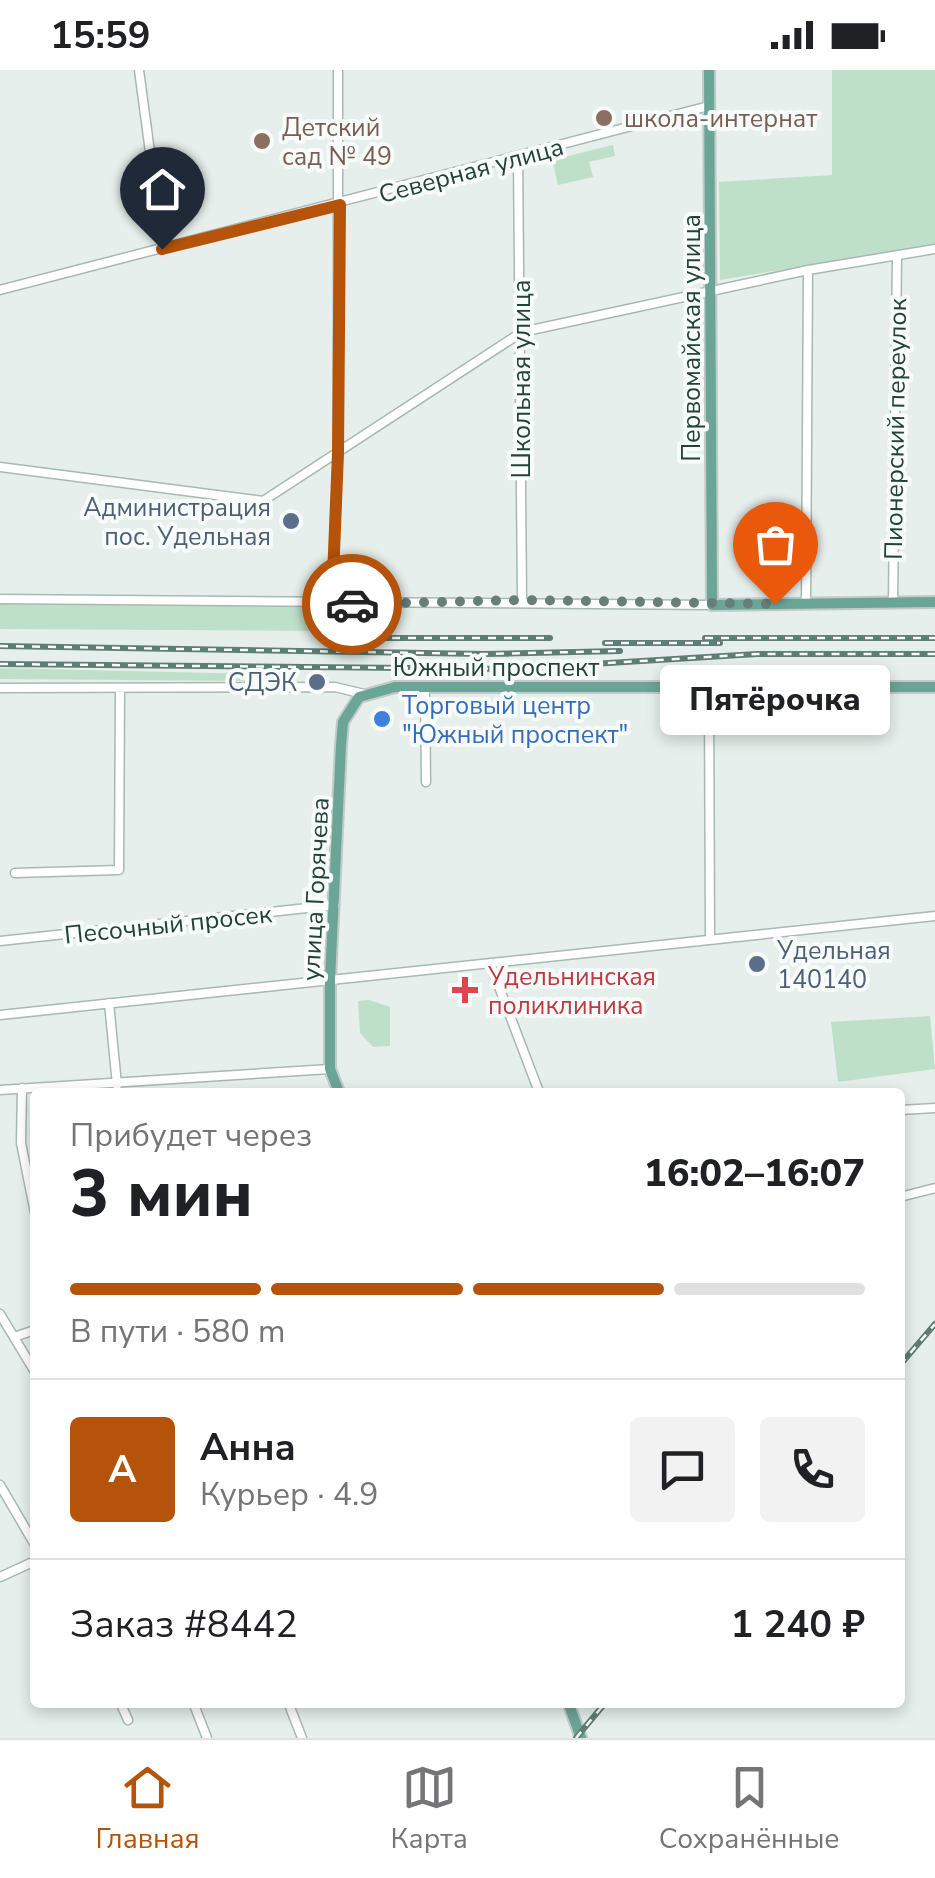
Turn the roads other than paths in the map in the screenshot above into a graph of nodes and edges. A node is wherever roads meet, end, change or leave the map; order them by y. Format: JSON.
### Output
{"nodes":[{"id":1,"x":139,"y":70,"type":"edge"},
{"id":2,"x":338,"y":70,"type":"edge"},
{"id":3,"x":709,"y":70,"type":"edge"},
{"id":4,"x":709,"y":106,"type":"junction"},
{"id":5,"x":518,"y":157,"type":"junction"},
{"id":6,"x":340,"y":205,"type":"junction"},
{"id":7,"x":162,"y":249,"type":"junction"},
{"id":8,"x":935,"y":249,"type":"edge"},
{"id":9,"x":897,"y":256,"type":"junction"},
{"id":10,"x":808,"y":270,"type":"junction"},
{"id":11,"x":0,"y":290,"type":"edge"},
{"id":12,"x":713,"y":291,"type":"junction"},
{"id":13,"x":522,"y":332,"type":"junction"},
{"id":14,"x":338,"y":453,"type":"junction"},
{"id":15,"x":0,"y":468,"type":"edge"},
{"id":16,"x":0,"y":599,"type":"edge"},
{"id":17,"x":522,"y":600,"type":"junction"},
{"id":18,"x":332,"y":602,"type":"junction"},
{"id":19,"x":893,"y":602,"type":"junction"},
{"id":20,"x":935,"y":602,"type":"edge"},
{"id":21,"x":806,"y":604,"type":"junction"},
{"id":22,"x":712,"y":605,"type":"junction"},
{"id":23,"x":709,"y":686,"type":"junction"},
{"id":24,"x":424,"y":687,"type":"junction"},
{"id":25,"x":935,"y":687,"type":"edge"},
{"id":26,"x":0,"y":688,"type":"edge"},
{"id":27,"x":120,"y":688,"type":"junction"},
{"id":28,"x":364,"y":694,"type":"junction"},
{"id":29,"x":426,"y":782,"type":"dead end"},
{"id":30,"x":15,"y":873,"type":"dead end"},
{"id":31,"x":335,"y":906,"type":"junction"},
{"id":32,"x":935,"y":916,"type":"edge"},
{"id":33,"x":710,"y":940,"type":"junction"},
{"id":34,"x":0,"y":941,"type":"edge"},
{"id":35,"x":490,"y":963,"type":"junction"},
{"id":36,"x":330,"y":980,"type":"junction"},
{"id":37,"x":108,"y":1004,"type":"junction"},
{"id":38,"x":0,"y":1015,"type":"edge"},
{"id":39,"x":330,"y":1069,"type":"junction"},
{"id":40,"x":122,"y":1087,"type":"edge"},
{"id":41,"x":22,"y":1088,"type":"junction"},
{"id":42,"x":337,"y":1088,"type":"edge"},
{"id":43,"x":537,"y":1088,"type":"edge"},
{"id":44,"x":0,"y":1090,"type":"edge"},
{"id":45,"x":935,"y":1108,"type":"edge"},
{"id":46,"x":905,"y":1110,"type":"edge"},
{"id":47,"x":30,"y":1186,"type":"edge"},
{"id":48,"x":935,"y":1188,"type":"edge"},
{"id":49,"x":905,"y":1196,"type":"edge"},
{"id":50,"x":0,"y":1314,"type":"edge"},
{"id":51,"x":30,"y":1332,"type":"edge"},
{"id":52,"x":14,"y":1337,"type":"junction"},
{"id":53,"x":30,"y":1364,"type":"edge"},
{"id":54,"x":0,"y":1485,"type":"edge"},
{"id":55,"x":30,"y":1536,"type":"edge"},
{"id":56,"x":30,"y":1562,"type":"edge"},
{"id":57,"x":0,"y":1577,"type":"edge"},
{"id":58,"x":123,"y":1708,"type":"edge"},
{"id":59,"x":195,"y":1708,"type":"edge"},
{"id":60,"x":290,"y":1708,"type":"edge"},
{"id":61,"x":570,"y":1708,"type":"edge"},
{"id":62,"x":128,"y":1720,"type":"dead end"},
{"id":63,"x":207,"y":1738,"type":"edge"},
{"id":64,"x":302,"y":1738,"type":"edge"},
{"id":65,"x":581,"y":1738,"type":"edge"}],
"edges":[{"from":1,"to":7,"type":"street"},
{"from":2,"to":6,"type":"street"},
{"from":3,"to":4,"type":"main road","name":"Первомайская улица"},
{"from":4,"to":5,"type":"street","name":"Северная улица"},
{"from":4,"to":12,"type":"main road","name":"Первомайская улица"},
{"from":5,"to":6,"type":"street","name":"Северная улица"},
{"from":5,"to":13,"type":"street","name":"Школьная улица"},
{"from":6,"to":7,"type":"street","name":"Северная улица"},
{"from":6,"to":14,"type":"street"},
{"from":7,"to":11,"type":"street","name":"Северная улица"},
{"from":8,"to":9,"type":"street"},
{"from":9,"to":10,"type":"street"},
{"from":9,"to":19,"type":"street","name":"Пионерский переулок"},
{"from":10,"to":12,"type":"street"},
{"from":10,"to":21,"type":"street"},
{"from":12,"to":13,"type":"street"},
{"from":12,"to":22,"type":"main road","name":"Первомайская улица"},
{"from":13,"to":14,"type":"street"},
{"from":13,"to":17,"type":"street","name":"Школьная улица"},
{"from":14,"to":15,"type":"street"},
{"from":14,"to":18,"type":"street"},
{"from":16,"to":18,"type":"street"},
{"from":17,"to":18,"type":"street"},
{"from":17,"to":22,"type":"street"},
{"from":19,"to":20,"type":"main road"},
{"from":19,"to":21,"type":"main road"},
{"from":21,"to":22,"type":"main road"},
{"from":23,"to":24,"type":"main road","name":"Южный проспект"},
{"from":23,"to":25,"type":"main road","name":"Южный проспект"},
{"from":23,"to":33,"type":"street"},
{"from":24,"to":28,"type":"main road","name":"Южный проспект"},
{"from":24,"to":29,"type":"street"},
{"from":26,"to":27,"type":"street","name":"Южный проспект"},
{"from":27,"to":28,"type":"street","name":"Южный проспект"},
{"from":27,"to":30,"type":"street"},
{"from":28,"to":31,"type":"main road","name":"улица Горячева"},
{"from":31,"to":34,"type":"street","name":"Песочный просек"},
{"from":31,"to":36,"type":"main road","name":"улица Горячева"},
{"from":32,"to":33,"type":"street"},
{"from":33,"to":35,"type":"street"},
{"from":35,"to":36,"type":"street"},
{"from":35,"to":43,"type":"street"},
{"from":36,"to":37,"type":"street"},
{"from":36,"to":39,"type":"main road","name":"улица Горячева"},
{"from":37,"to":38,"type":"street"},
{"from":37,"to":40,"type":"street"},
{"from":39,"to":40,"type":"street"},
{"from":39,"to":42,"type":"main road","name":"улица Горячева"},
{"from":40,"to":41,"type":"street"},
{"from":41,"to":44,"type":"street"},
{"from":41,"to":47,"type":"street"},
{"from":45,"to":46,"type":"street"},
{"from":48,"to":49,"type":"street"},
{"from":50,"to":52,"type":"street"},
{"from":51,"to":52,"type":"street"},
{"from":52,"to":53,"type":"street"},
{"from":54,"to":55,"type":"street"},
{"from":56,"to":57,"type":"street"},
{"from":58,"to":62,"type":"street"},
{"from":59,"to":63,"type":"street"},
{"from":60,"to":64,"type":"street"},
{"from":61,"to":65,"type":"main road"}]}
